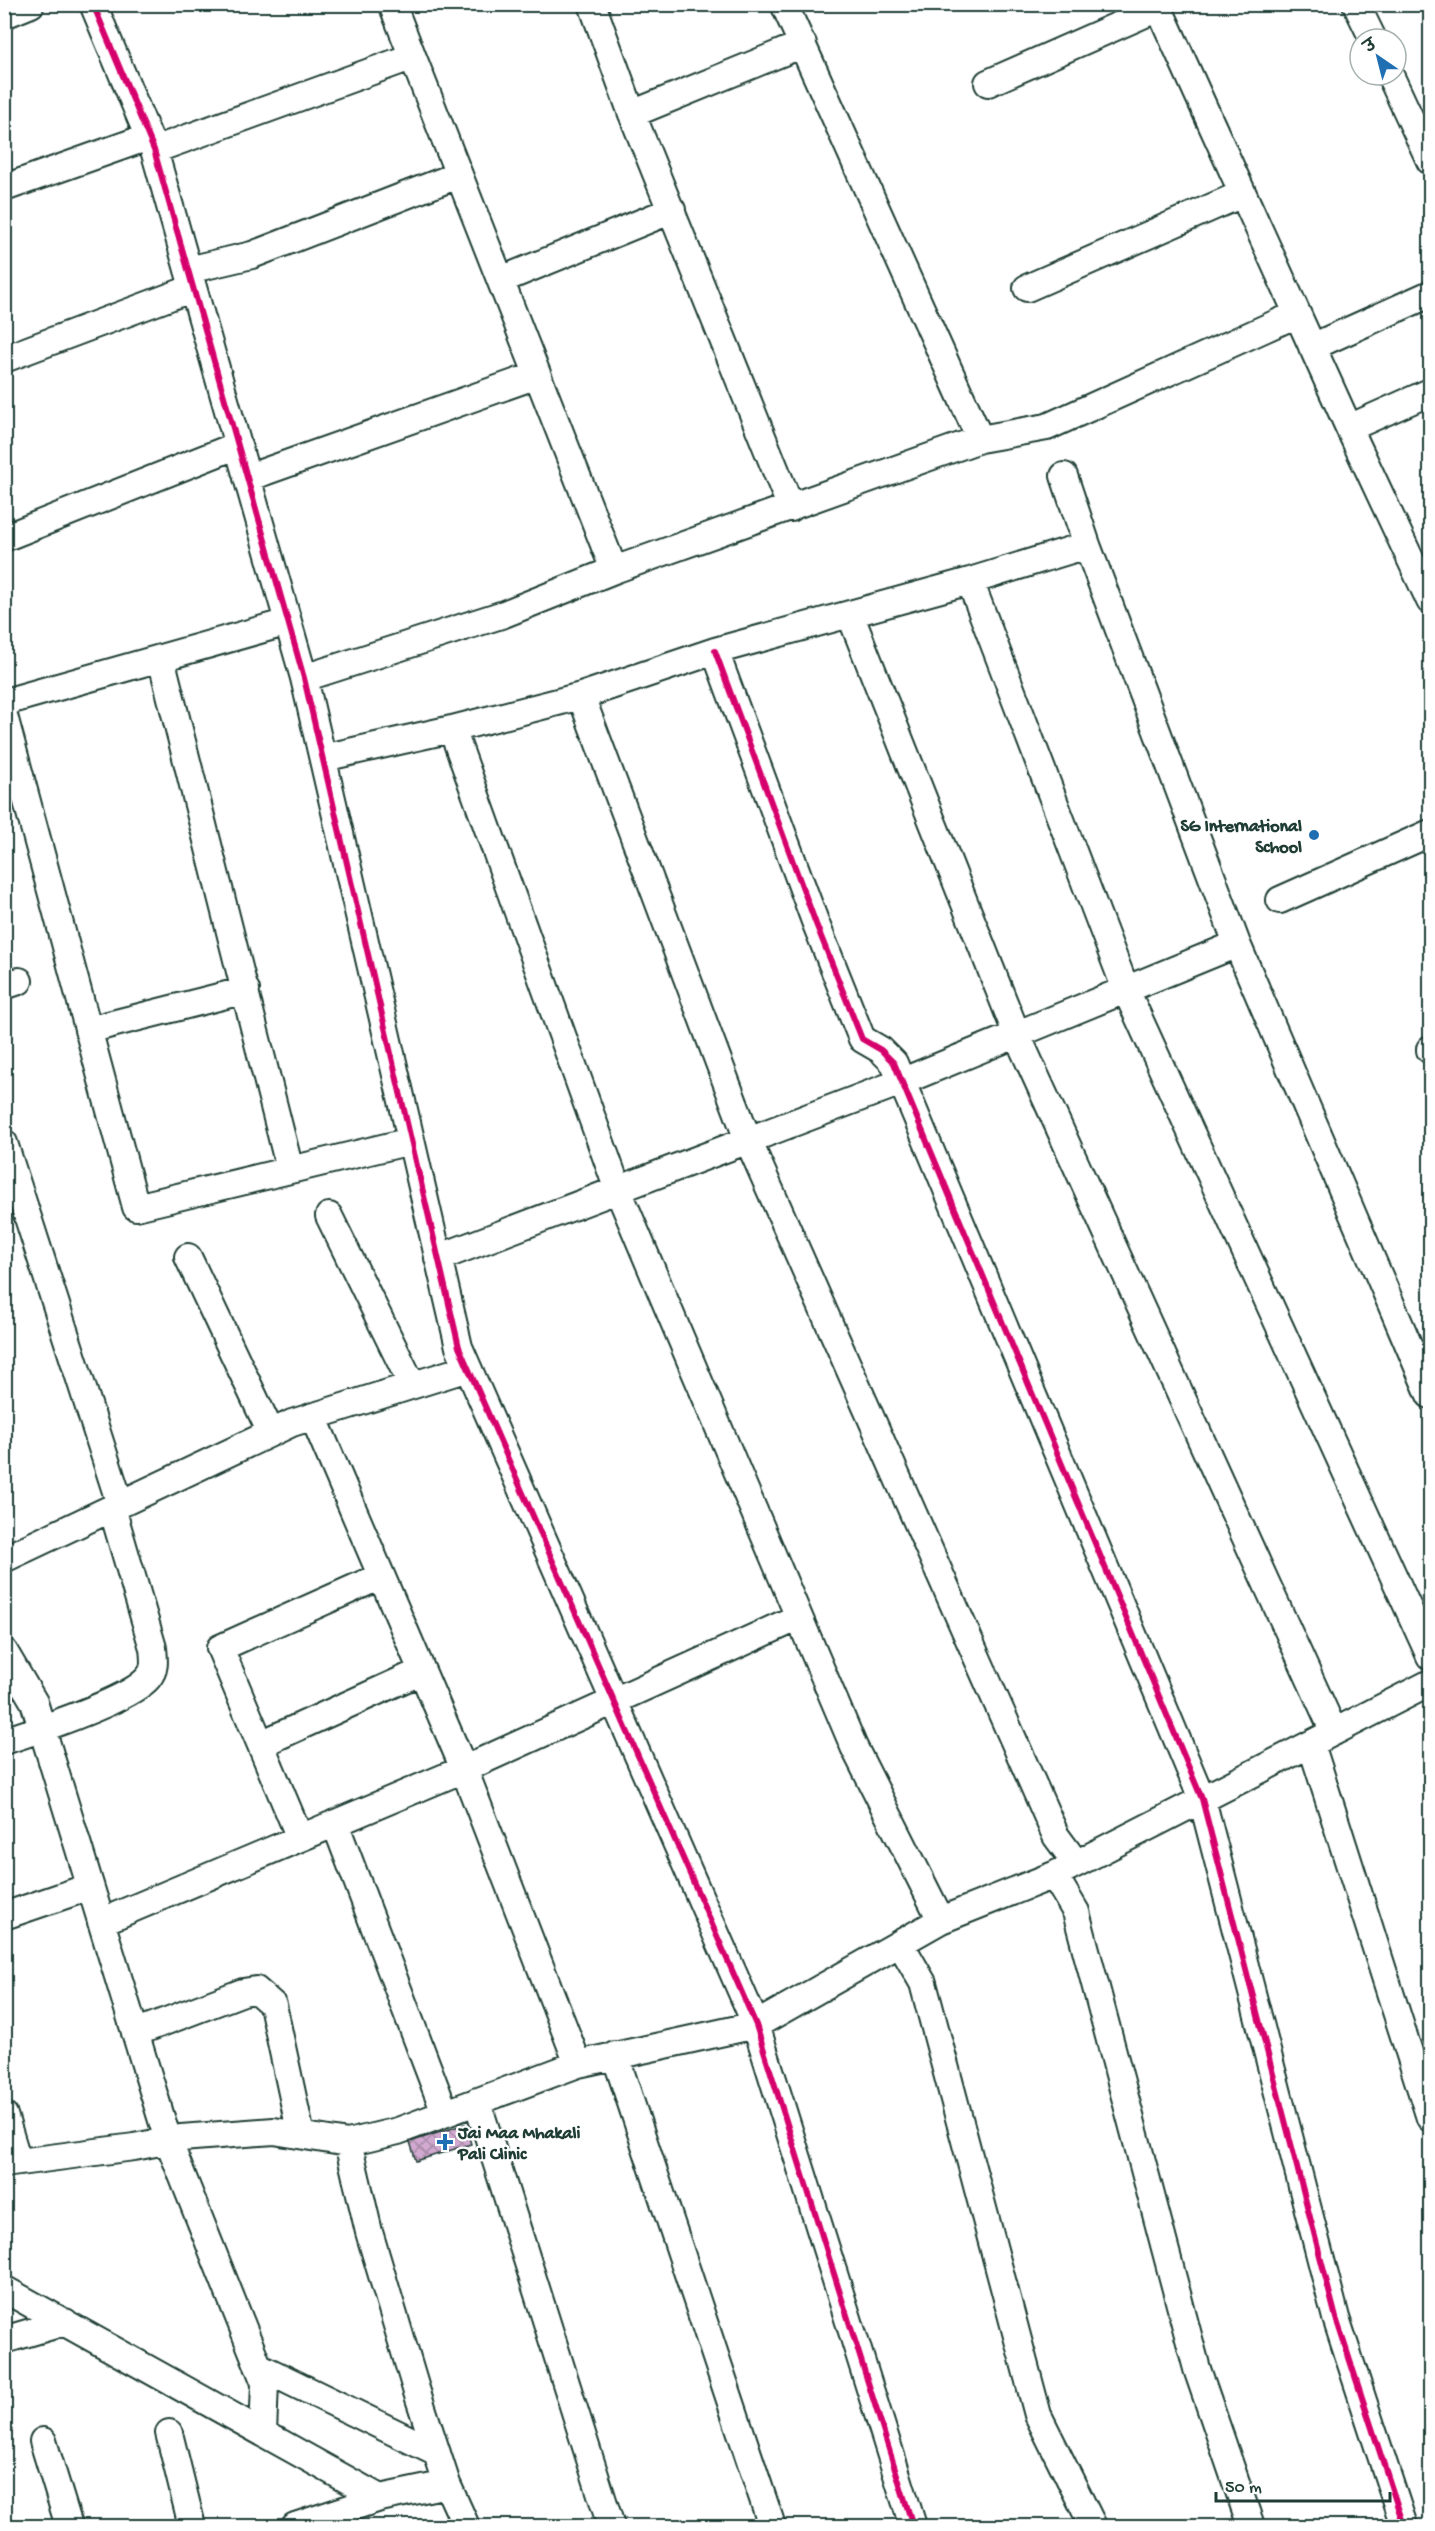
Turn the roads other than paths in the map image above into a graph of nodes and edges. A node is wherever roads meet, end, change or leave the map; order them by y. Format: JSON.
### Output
{"nodes":[{"id":1,"x":31,"y":4,"type":"edge"},
{"id":2,"x":93,"y":4,"type":"edge"},
{"id":3,"x":392,"y":4,"type":"edge"},
{"id":4,"x":592,"y":4,"type":"edge"},
{"id":5,"x":784,"y":4,"type":"edge"},
{"id":6,"x":1356,"y":4,"type":"edge"},
{"id":7,"x":1157,"y":6,"type":"edge"},
{"id":8,"x":4,"y":15,"type":"edge"},
{"id":9,"x":1367,"y":27,"type":"edge"},
{"id":10,"x":803,"y":44,"type":"junction"},
{"id":11,"x":411,"y":57,"type":"junction"},
{"id":12,"x":988,"y":82,"type":"dead end"},
{"id":13,"x":1397,"y":87,"type":"edge"},
{"id":14,"x":632,"y":114,"type":"junction"},
{"id":15,"x":1425,"y":134,"type":"edge"},
{"id":16,"x":151,"y":144,"type":"junction"},
{"id":17,"x":1431,"y":162,"type":"edge"},
{"id":18,"x":458,"y":175,"type":"junction"},
{"id":19,"x":4,"y":188,"type":"edge"},
{"id":20,"x":1242,"y":194,"type":"junction"},
{"id":21,"x":672,"y":210,"type":"junction"},
{"id":22,"x":190,"y":279,"type":"junction"},
{"id":23,"x":501,"y":280,"type":"junction"},
{"id":24,"x":1027,"y":288,"type":"dead end"},
{"id":25,"x":1431,"y":294,"type":"edge"},
{"id":26,"x":1297,"y":314,"type":"junction"},
{"id":27,"x":1312,"y":347,"type":"junction"},
{"id":28,"x":4,"y":359,"type":"edge"},
{"id":29,"x":537,"y":375,"type":"junction"},
{"id":30,"x":1431,"y":392,"type":"edge"},
{"id":31,"x":1349,"y":428,"type":"junction"},
{"id":32,"x":980,"y":439,"type":"junction"},
{"id":33,"x":238,"y":445,"type":"junction"},
{"id":34,"x":1064,"y":476,"type":"dead end"},
{"id":35,"x":247,"y":478,"type":"junction"},
{"id":36,"x":791,"y":508,"type":"junction"},
{"id":37,"x":4,"y":538,"type":"edge"},
{"id":38,"x":1087,"y":545,"type":"junction"},
{"id":39,"x":614,"y":570,"type":"junction"},
{"id":40,"x":970,"y":581,"type":"junction"},
{"id":41,"x":1431,"y":601,"type":"edge"},
{"id":42,"x":850,"y":614,"type":"junction"},
{"id":43,"x":288,"y":622,"type":"junction"},
{"id":44,"x":715,"y":651,"type":"junction"},
{"id":45,"x":161,"y":658,"type":"junction"},
{"id":46,"x":304,"y":678,"type":"junction"},
{"id":47,"x":581,"y":696,"type":"junction"},
{"id":48,"x":4,"y":706,"type":"edge"},
{"id":49,"x":4,"y":716,"type":"edge"},
{"id":50,"x":452,"y":729,"type":"junction"},
{"id":51,"x":323,"y":758,"type":"junction"},
{"id":52,"x":1431,"y":833,"type":"edge"},
{"id":53,"x":1280,"y":900,"type":"dead end"},
{"id":54,"x":1237,"y":944,"type":"junction"},
{"id":55,"x":246,"y":990,"type":"junction"},
{"id":56,"x":1126,"y":990,"type":"junction"},
{"id":57,"x":88,"y":1030,"type":"junction"},
{"id":58,"x":1017,"y":1035,"type":"junction"},
{"id":59,"x":901,"y":1082,"type":"junction"},
{"id":60,"x":748,"y":1140,"type":"junction"},
{"id":61,"x":411,"y":1141,"type":"junction"},
{"id":62,"x":4,"y":1143,"type":"edge"},
{"id":63,"x":290,"y":1170,"type":"junction"},
{"id":64,"x":618,"y":1190,"type":"junction"},
{"id":65,"x":329,"y":1216,"type":"dead end"},
{"id":66,"x":188,"y":1257,"type":"dead end"},
{"id":67,"x":438,"y":1258,"type":"junction"},
{"id":68,"x":468,"y":1368,"type":"junction"},
{"id":69,"x":412,"y":1386,"type":"junction"},
{"id":70,"x":1431,"y":1395,"type":"edge"},
{"id":71,"x":313,"y":1416,"type":"junction"},
{"id":72,"x":271,"y":1433,"type":"junction"},
{"id":73,"x":116,"y":1506,"type":"junction"},
{"id":74,"x":4,"y":1559,"type":"edge"},
{"id":75,"x":381,"y":1575,"type":"junction"},
{"id":76,"x":799,"y":1617,"type":"junction"},
{"id":77,"x":4,"y":1651,"type":"edge"},
{"id":78,"x":1431,"y":1656,"type":"edge"},
{"id":79,"x":422,"y":1671,"type":"junction"},
{"id":80,"x":1431,"y":1683,"type":"edge"},
{"id":81,"x":614,"y":1701,"type":"junction"},
{"id":82,"x":42,"y":1729,"type":"junction"},
{"id":83,"x":1334,"y":1732,"type":"junction"},
{"id":84,"x":4,"y":1741,"type":"edge"},
{"id":85,"x":261,"y":1744,"type":"junction"},
{"id":86,"x":1311,"y":1744,"type":"junction"},
{"id":87,"x":464,"y":1769,"type":"junction"},
{"id":88,"x":1202,"y":1799,"type":"junction"},
{"id":89,"x":335,"y":1823,"type":"junction"},
{"id":90,"x":300,"y":1838,"type":"junction"},
{"id":91,"x":1076,"y":1863,"type":"junction"},
{"id":92,"x":1053,"y":1875,"type":"junction"},
{"id":93,"x":89,"y":1887,"type":"junction"},
{"id":94,"x":4,"y":1916,"type":"edge"},
{"id":95,"x":942,"y":1920,"type":"junction"},
{"id":96,"x":101,"y":1922,"type":"junction"},
{"id":97,"x":900,"y":1944,"type":"junction"},
{"id":98,"x":756,"y":2025,"type":"junction"},
{"id":99,"x":135,"y":2033,"type":"junction"},
{"id":100,"x":615,"y":2055,"type":"junction"},
{"id":101,"x":578,"y":2064,"type":"junction"},
{"id":102,"x":477,"y":2101,"type":"junction"},
{"id":103,"x":444,"y":2113,"type":"junction"},
{"id":104,"x":4,"y":2115,"type":"edge"},
{"id":105,"x":1431,"y":2118,"type":"edge"},
{"id":106,"x":301,"y":2135,"type":"junction"},
{"id":107,"x":168,"y":2140,"type":"junction"},
{"id":108,"x":348,"y":2143,"type":"junction"},
{"id":109,"x":11,"y":2162,"type":"edge"},
{"id":110,"x":4,"y":2289,"type":"edge"},
{"id":111,"x":65,"y":2322,"type":"junction"},
{"id":112,"x":4,"y":2340,"type":"edge"},
{"id":113,"x":258,"y":2366,"type":"junction"},
{"id":114,"x":169,"y":2433,"type":"dead end"},
{"id":115,"x":263,"y":2433,"type":"junction"},
{"id":116,"x":43,"y":2441,"type":"dead end"},
{"id":117,"x":436,"y":2453,"type":"junction"},
{"id":118,"x":447,"y":2484,"type":"junction"},
{"id":119,"x":380,"y":2498,"type":"junction"},
{"id":120,"x":69,"y":2526,"type":"edge"},
{"id":121,"x":192,"y":2526,"type":"edge"},
{"id":122,"x":295,"y":2526,"type":"edge"},
{"id":123,"x":466,"y":2526,"type":"edge"},
{"id":124,"x":611,"y":2526,"type":"edge"},
{"id":125,"x":772,"y":2526,"type":"edge"},
{"id":126,"x":913,"y":2526,"type":"edge"},
{"id":127,"x":1093,"y":2526,"type":"edge"},
{"id":128,"x":1251,"y":2526,"type":"edge"},
{"id":129,"x":1404,"y":2526,"type":"edge"}],
"edges":[{"from":1,"to":8,"type":"street"},
{"from":2,"to":16,"type":"street"},
{"from":3,"to":11,"type":"street"},
{"from":4,"to":14,"type":"street"},
{"from":5,"to":10,"type":"street"},
{"from":6,"to":9,"type":"street"},
{"from":7,"to":12,"type":"street"},
{"from":7,"to":20,"type":"street"},
{"from":10,"to":14,"type":"street"},
{"from":10,"to":32,"type":"street"},
{"from":11,"to":16,"type":"street"},
{"from":11,"to":18,"type":"street"},
{"from":13,"to":15,"type":"street"},
{"from":14,"to":21,"type":"street"},
{"from":15,"to":17,"type":"street"},
{"from":16,"to":19,"type":"street"},
{"from":16,"to":22,"type":"street"},
{"from":18,"to":22,"type":"street"},
{"from":18,"to":23,"type":"street"},
{"from":20,"to":24,"type":"street"},
{"from":20,"to":26,"type":"street"},
{"from":21,"to":23,"type":"street"},
{"from":21,"to":36,"type":"street"},
{"from":22,"to":28,"type":"street"},
{"from":22,"to":33,"type":"street"},
{"from":23,"to":29,"type":"street"},
{"from":25,"to":27,"type":"street"},
{"from":26,"to":27,"type":"street"},
{"from":26,"to":32,"type":"street"},
{"from":27,"to":31,"type":"street"},
{"from":29,"to":35,"type":"street"},
{"from":29,"to":39,"type":"street"},
{"from":30,"to":31,"type":"street"},
{"from":31,"to":41,"type":"street"},
{"from":32,"to":36,"type":"street"},
{"from":33,"to":35,"type":"street"},
{"from":33,"to":37,"type":"street"},
{"from":34,"to":38,"type":"street"},
{"from":35,"to":43,"type":"street"},
{"from":36,"to":39,"type":"street"},
{"from":38,"to":40,"type":"street"},
{"from":38,"to":54,"type":"street"},
{"from":39,"to":46,"type":"street"},
{"from":40,"to":42,"type":"street"},
{"from":40,"to":56,"type":"street"},
{"from":42,"to":44,"type":"street"},
{"from":42,"to":58,"type":"street"},
{"from":43,"to":45,"type":"street"},
{"from":43,"to":46,"type":"street"},
{"from":44,"to":47,"type":"street"},
{"from":44,"to":59,"type":"street"},
{"from":45,"to":48,"type":"street"},
{"from":45,"to":55,"type":"street"},
{"from":46,"to":51,"type":"street"},
{"from":47,"to":50,"type":"street"},
{"from":47,"to":60,"type":"street"},
{"from":49,"to":57,"type":"street"},
{"from":50,"to":51,"type":"street"},
{"from":50,"to":64,"type":"street"},
{"from":51,"to":61,"type":"street"},
{"from":52,"to":53,"type":"street"},
{"from":54,"to":56,"type":"street"},
{"from":54,"to":70,"type":"street"},
{"from":55,"to":57,"type":"street"},
{"from":55,"to":63,"type":"street"},
{"from":56,"to":58,"type":"street"},
{"from":56,"to":78,"type":"street"},
{"from":57,"to":63,"type":"street"},
{"from":58,"to":59,"type":"street"},
{"from":58,"to":83,"type":"street"},
{"from":59,"to":60,"type":"street"},
{"from":59,"to":88,"type":"street"},
{"from":60,"to":64,"type":"street"},
{"from":60,"to":91,"type":"street"},
{"from":61,"to":63,"type":"street"},
{"from":61,"to":67,"type":"street"},
{"from":62,"to":73,"type":"street"},
{"from":64,"to":67,"type":"street"},
{"from":64,"to":76,"type":"street"},
{"from":65,"to":69,"type":"street"},
{"from":66,"to":72,"type":"street"},
{"from":67,"to":68,"type":"street"},
{"from":68,"to":69,"type":"street"},
{"from":68,"to":81,"type":"street"},
{"from":69,"to":71,"type":"street"},
{"from":71,"to":72,"type":"street"},
{"from":71,"to":75,"type":"street"},
{"from":72,"to":73,"type":"street"},
{"from":73,"to":74,"type":"street"},
{"from":73,"to":82,"type":"street"},
{"from":75,"to":79,"type":"street"},
{"from":75,"to":85,"type":"street"},
{"from":76,"to":81,"type":"street"},
{"from":76,"to":95,"type":"street"},
{"from":77,"to":82,"type":"street"},
{"from":79,"to":85,"type":"street"},
{"from":79,"to":87,"type":"street"},
{"from":80,"to":83,"type":"street"},
{"from":81,"to":87,"type":"street"},
{"from":81,"to":98,"type":"street"},
{"from":82,"to":84,"type":"street"},
{"from":82,"to":93,"type":"street"},
{"from":83,"to":86,"type":"street"},
{"from":85,"to":90,"type":"street"},
{"from":86,"to":88,"type":"street"},
{"from":86,"to":105,"type":"street"},
{"from":87,"to":89,"type":"street"},
{"from":87,"to":101,"type":"street"},
{"from":88,"to":91,"type":"street"},
{"from":88,"to":129,"type":"street"},
{"from":89,"to":90,"type":"street"},
{"from":89,"to":103,"type":"street"},
{"from":90,"to":96,"type":"street"},
{"from":91,"to":92,"type":"street"},
{"from":92,"to":95,"type":"street"},
{"from":92,"to":128,"type":"street"},
{"from":93,"to":94,"type":"street"},
{"from":93,"to":96,"type":"street"},
{"from":95,"to":97,"type":"street"},
{"from":96,"to":99,"type":"street"},
{"from":97,"to":98,"type":"street"},
{"from":97,"to":127,"type":"street"},
{"from":98,"to":100,"type":"street"},
{"from":98,"to":126,"type":"street"},
{"from":99,"to":106,"type":"street"},
{"from":99,"to":107,"type":"street"},
{"from":100,"to":101,"type":"street"},
{"from":100,"to":125,"type":"street"},
{"from":101,"to":102,"type":"street"},
{"from":102,"to":103,"type":"street"},
{"from":102,"to":124,"type":"street"},
{"from":103,"to":108,"type":"street"},
{"from":104,"to":109,"type":"street"},
{"from":106,"to":107,"type":"street"},
{"from":106,"to":108,"type":"street"},
{"from":107,"to":109,"type":"street"},
{"from":107,"to":113,"type":"street"},
{"from":108,"to":117,"type":"street"},
{"from":110,"to":111,"type":"street"},
{"from":111,"to":112,"type":"street"},
{"from":111,"to":115,"type":"street"},
{"from":113,"to":115,"type":"street"},
{"from":113,"to":117,"type":"street"},
{"from":114,"to":121,"type":"street"},
{"from":115,"to":119,"type":"street"},
{"from":116,"to":120,"type":"street"},
{"from":117,"to":118,"type":"street"},
{"from":118,"to":119,"type":"street"},
{"from":118,"to":123,"type":"street"},
{"from":119,"to":122,"type":"street"}]}
